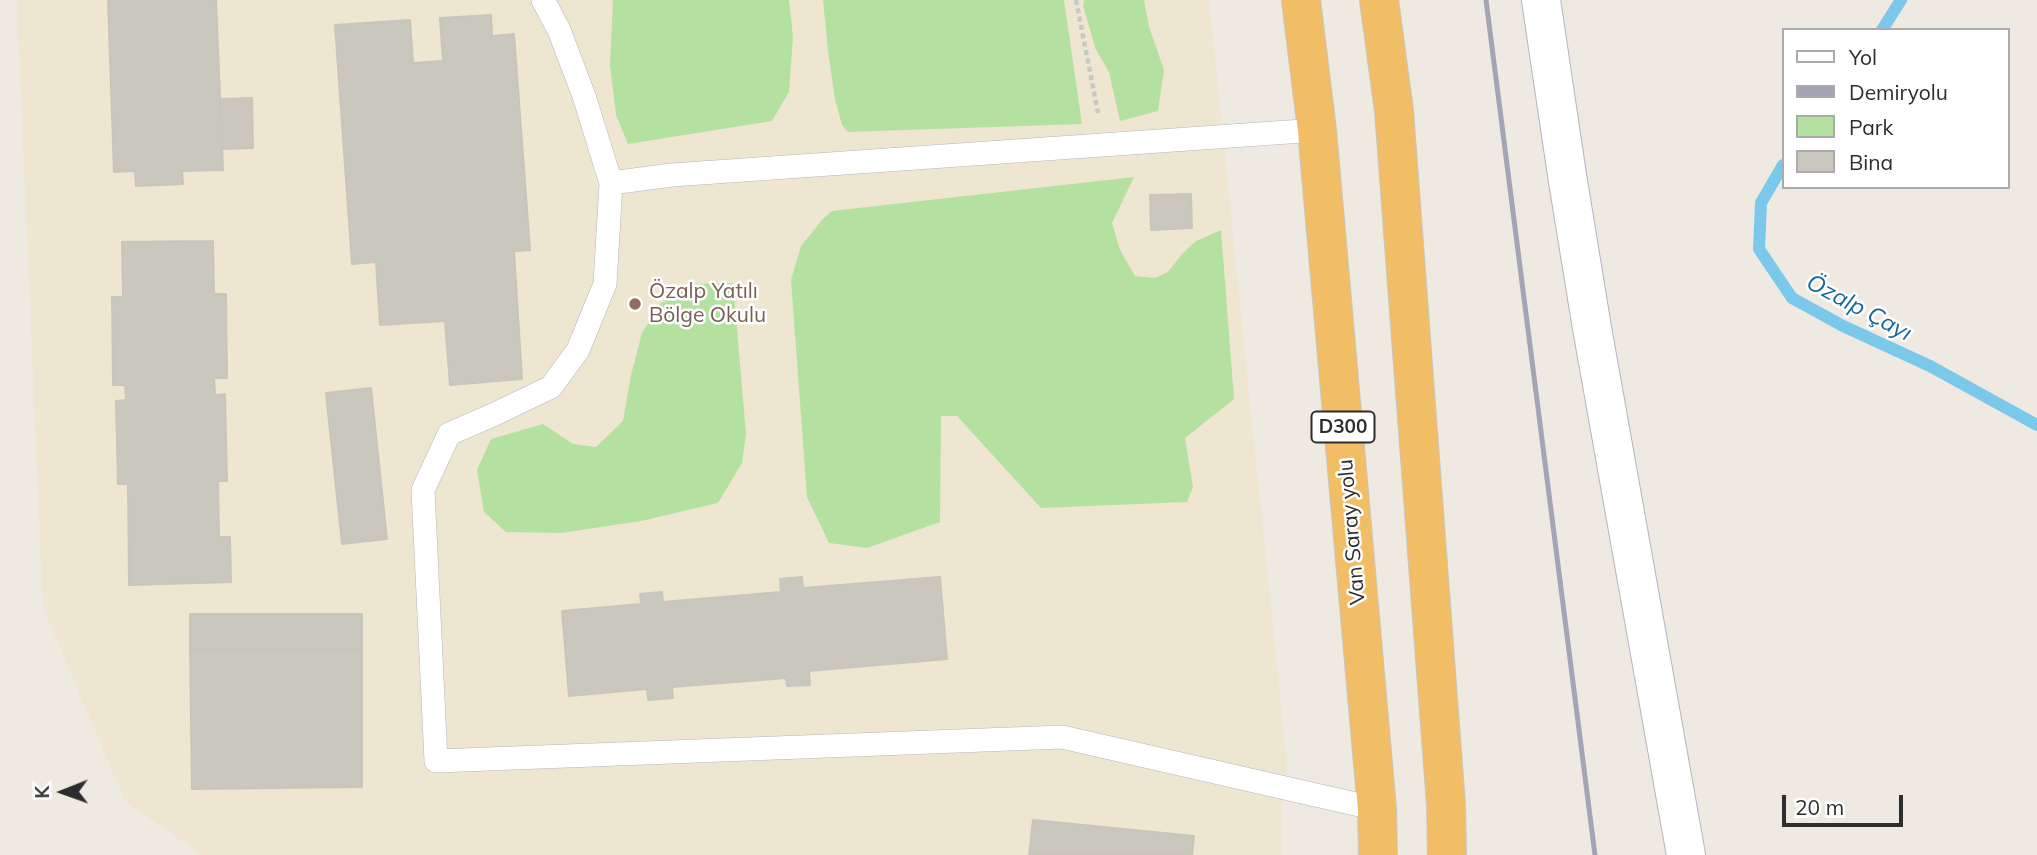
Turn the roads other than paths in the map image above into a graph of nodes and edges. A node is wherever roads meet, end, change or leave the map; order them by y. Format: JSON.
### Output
{"nodes":[{"id":1,"x":543,"y":0,"type":"edge"},
{"id":2,"x":1301,"y":0,"type":"edge"},
{"id":3,"x":1380,"y":0,"type":"edge"},
{"id":4,"x":1541,"y":0,"type":"edge"},
{"id":5,"x":1317,"y":130,"type":"junction"},
{"id":6,"x":611,"y":183,"type":"junction"},
{"id":7,"x":1377,"y":809,"type":"junction"},
{"id":8,"x":1378,"y":855,"type":"edge"},
{"id":9,"x":1447,"y":855,"type":"edge"},
{"id":10,"x":1686,"y":855,"type":"edge"}],
"edges":[{"from":1,"to":6,"type":"lane"},
{"from":2,"to":5,"type":"highway","name":"Van Saray yolu","number":"D300"},
{"from":3,"to":9,"type":"highway"},
{"from":4,"to":10,"type":"street"},
{"from":5,"to":6,"type":"lane"},
{"from":5,"to":7,"type":"highway","name":"Van Saray yolu","number":"D300"},
{"from":6,"to":7,"type":"lane"},
{"from":7,"to":8,"type":"highway","name":"Van Saray yolu","number":"D300"}]}
